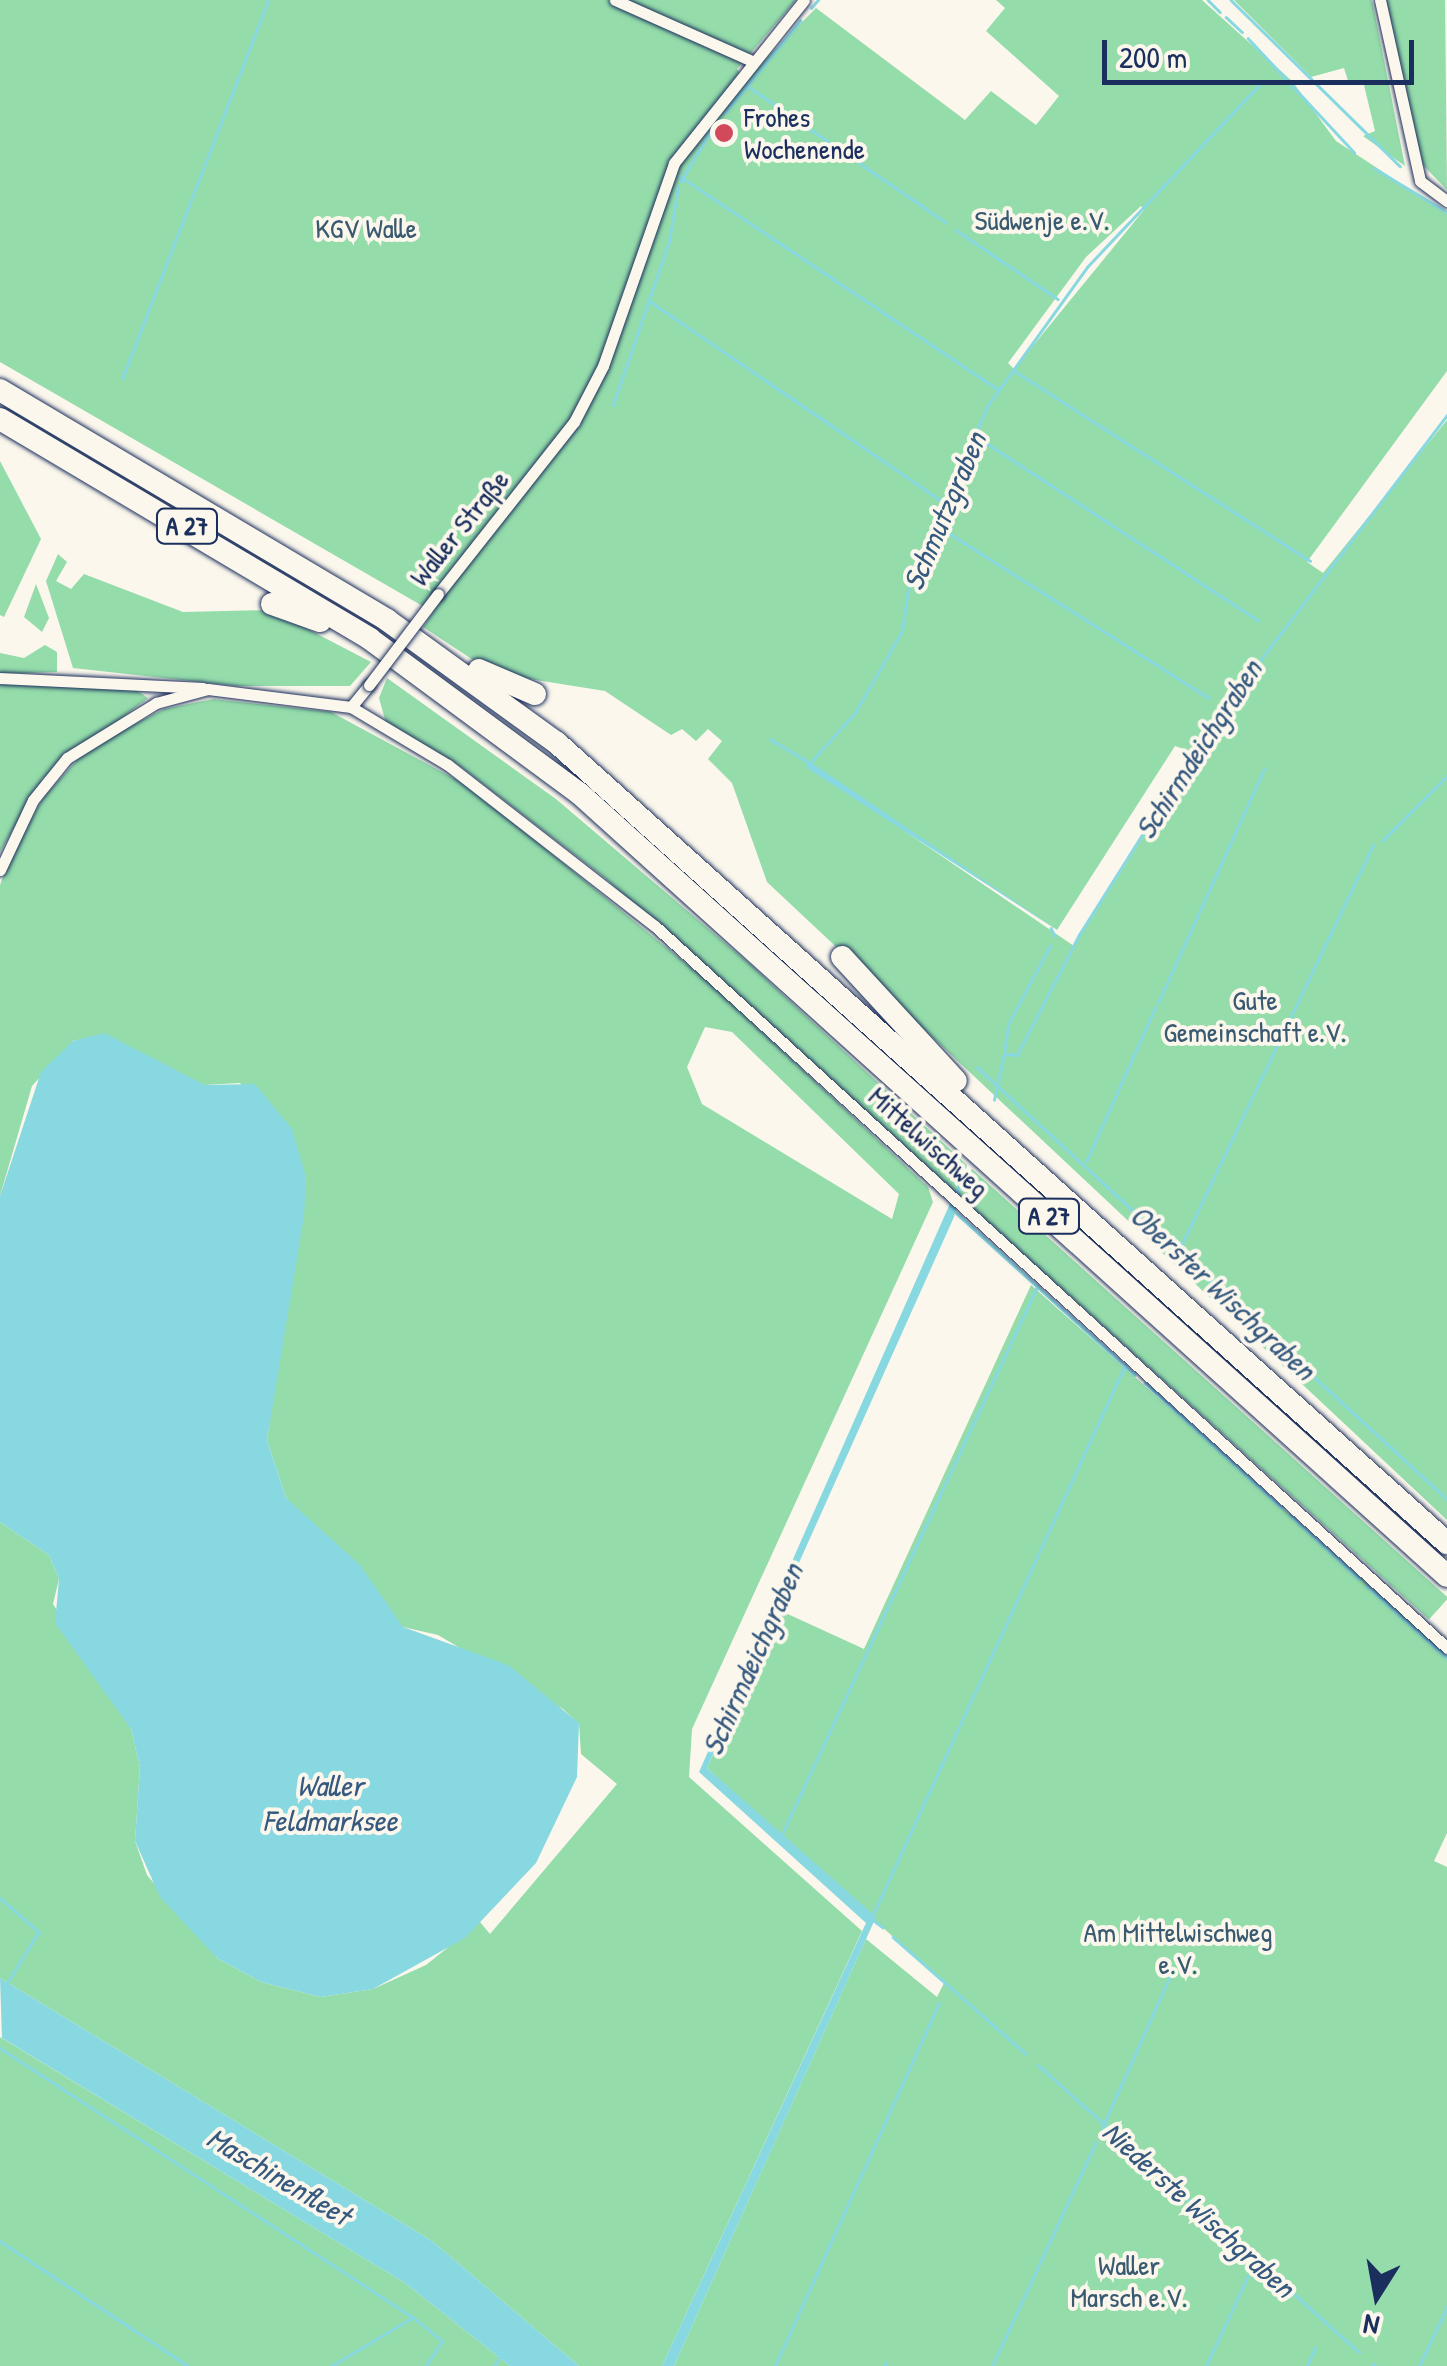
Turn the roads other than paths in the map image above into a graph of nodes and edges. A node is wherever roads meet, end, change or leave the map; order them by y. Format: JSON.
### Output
{"nodes":[{"id":1,"x":615,"y":0,"type":"edge"},
{"id":2,"x":804,"y":0,"type":"edge"},
{"id":3,"x":1380,"y":0,"type":"edge"},
{"id":4,"x":752,"y":61,"type":"junction"},
{"id":5,"x":1447,"y":202,"type":"edge"},
{"id":6,"x":0,"y":390,"type":"edge"},
{"id":7,"x":0,"y":419,"type":"edge"},
{"id":8,"x":272,"y":604,"type":"dead end"},
{"id":9,"x":370,"y":639,"type":"junction"},
{"id":10,"x":424,"y":646,"type":"junction"},
{"id":11,"x":0,"y":678,"type":"edge"},
{"id":12,"x":155,"y":680,"type":"junction"},
{"id":13,"x":208,"y":689,"type":"junction"},
{"id":14,"x":535,"y":694,"type":"dead end"},
{"id":15,"x":156,"y":704,"type":"junction"},
{"id":16,"x":350,"y":707,"type":"junction"},
{"id":17,"x":0,"y":870,"type":"edge"},
{"id":18,"x":842,"y":957,"type":"dead end"},
{"id":19,"x":979,"y":1118,"type":"junction"},
{"id":20,"x":1447,"y":1543,"type":"edge"},
{"id":21,"x":1447,"y":1576,"type":"edge"},
{"id":22,"x":1447,"y":1648,"type":"edge"}],
"edges":[{"from":1,"to":4,"type":"street"},
{"from":2,"to":4,"type":"street","name":"Waller Straße"},
{"from":3,"to":5,"type":"street"},
{"from":4,"to":16,"type":"street","name":"Waller Straße","bridge":true},
{"from":6,"to":10,"type":"highway","number":"A 27"},
{"from":7,"to":9,"type":"highway","number":"A 27"},
{"from":8,"to":9,"type":"highway"},
{"from":9,"to":21,"type":"highway","number":"A 27"},
{"from":10,"to":14,"type":"highway"},
{"from":10,"to":19,"type":"highway","number":"A 27"},
{"from":11,"to":12,"type":"street"},
{"from":12,"to":13,"type":"street"},
{"from":12,"to":15,"type":"street"},
{"from":13,"to":15,"type":"street"},
{"from":13,"to":16,"type":"street"},
{"from":15,"to":17,"type":"street"},
{"from":16,"to":22,"type":"street","name":"Mittelwischweg"},
{"from":18,"to":19,"type":"highway"},
{"from":19,"to":20,"type":"highway","number":"A 27"}]}
